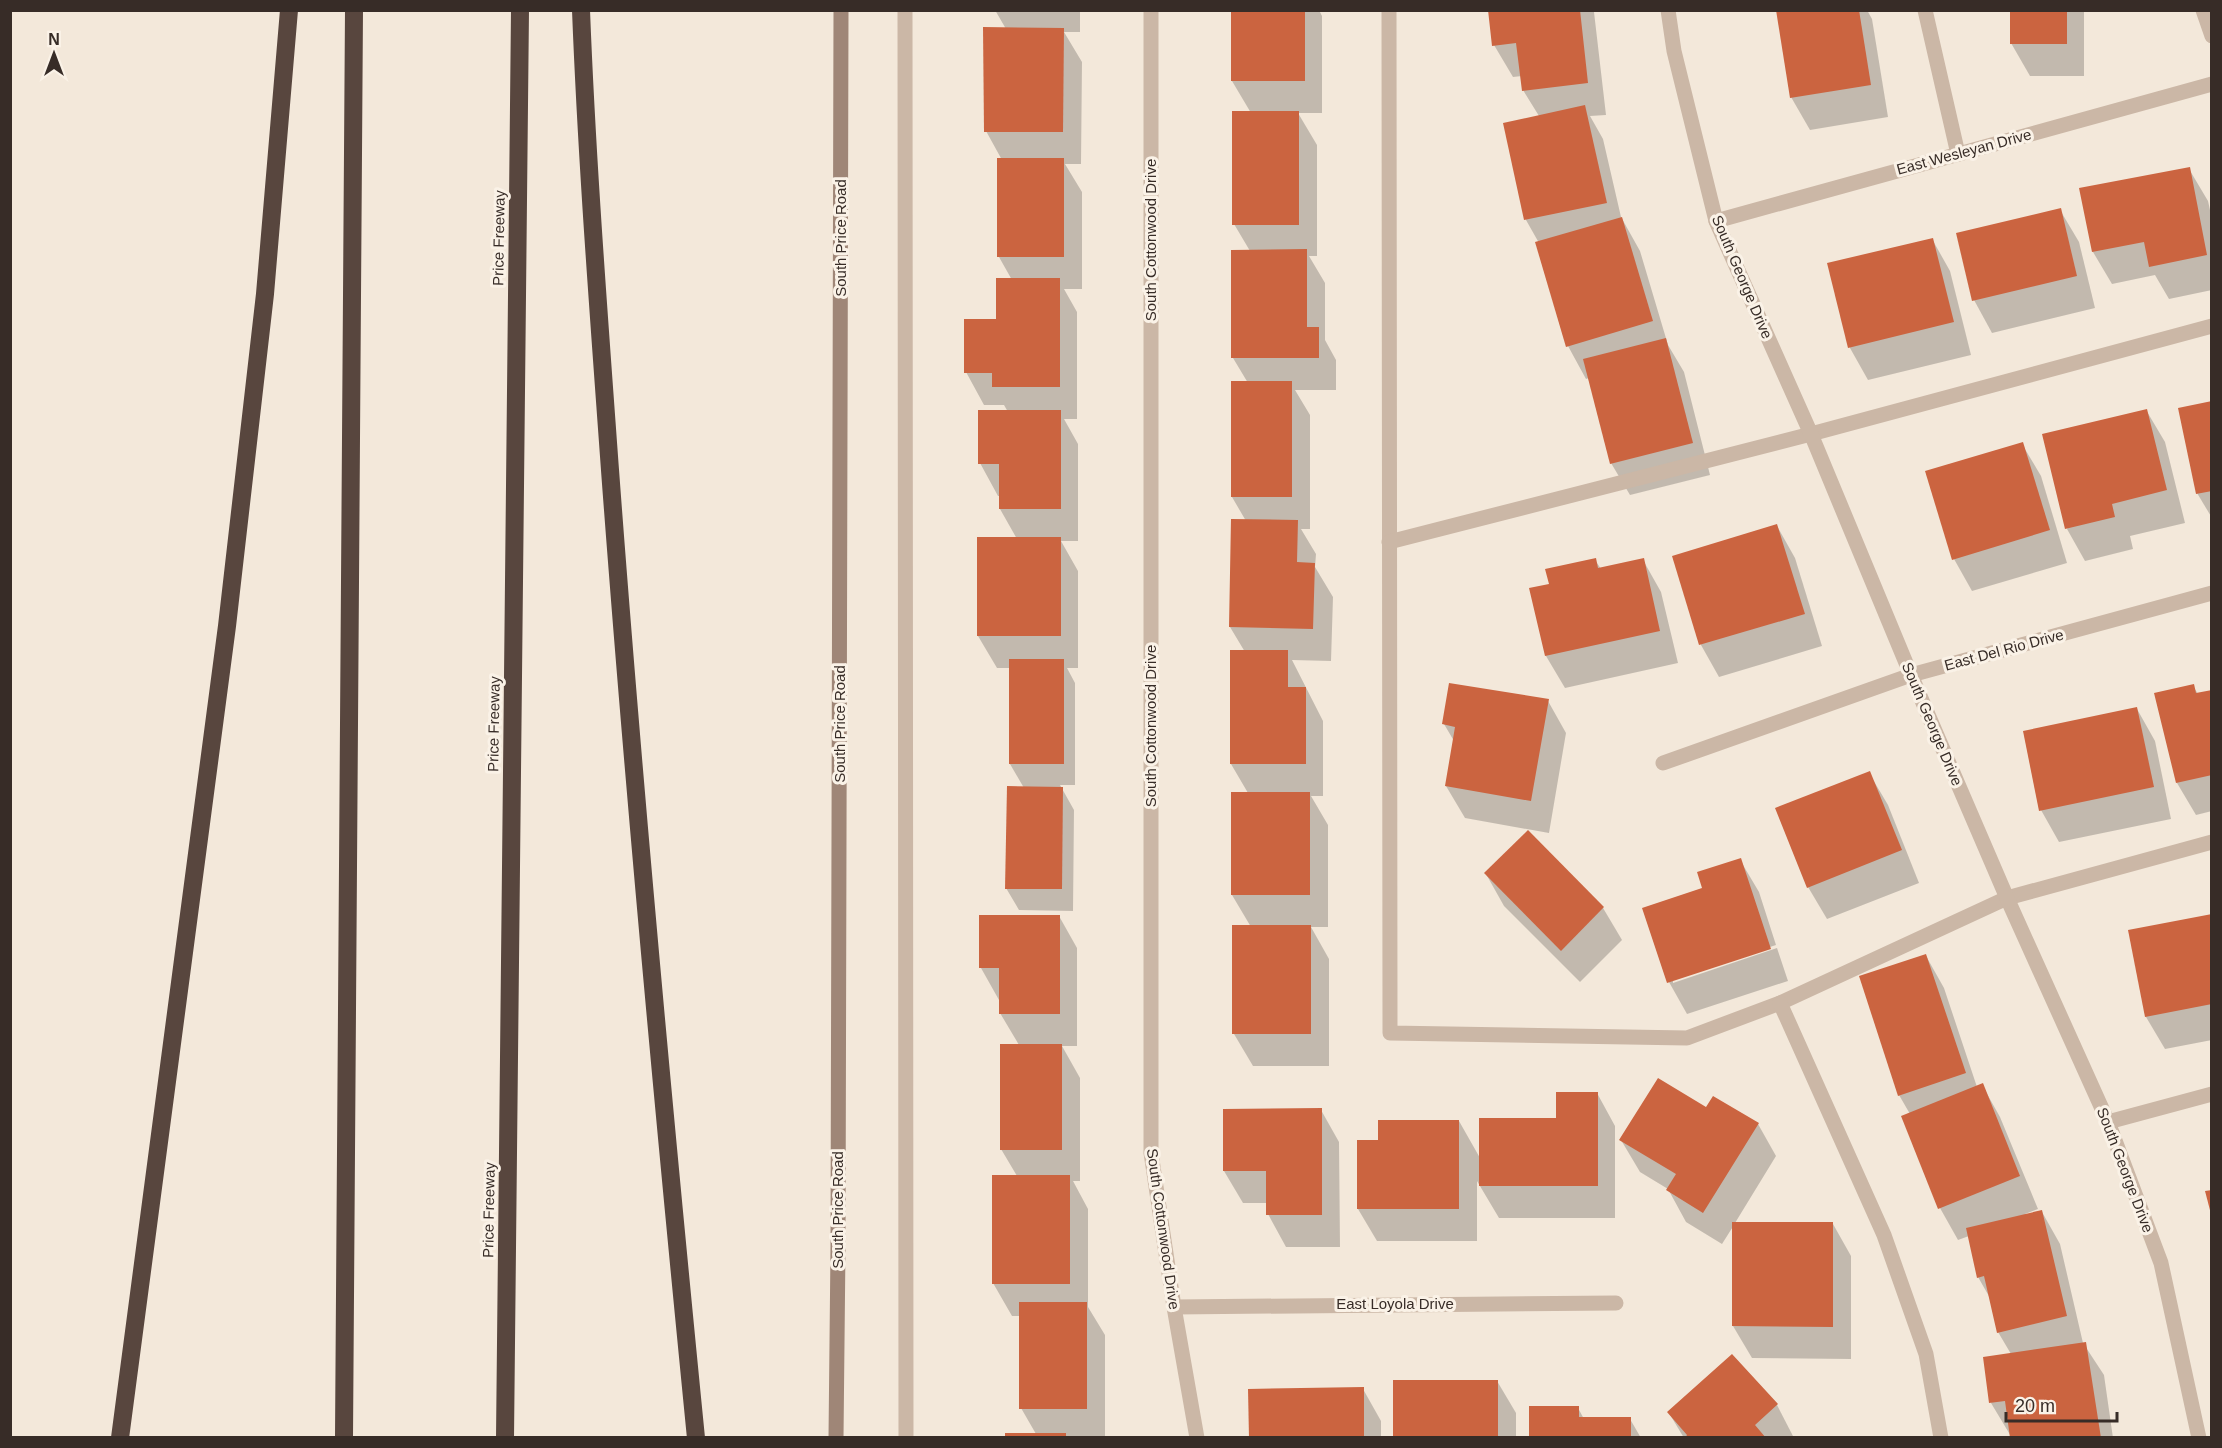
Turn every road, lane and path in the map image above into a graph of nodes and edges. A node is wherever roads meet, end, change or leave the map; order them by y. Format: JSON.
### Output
{"nodes":[{"id":1,"x":289,"y":10,"type":"edge"},
{"id":2,"x":354,"y":10,"type":"edge"},
{"id":3,"x":520,"y":10,"type":"edge"},
{"id":4,"x":581,"y":10,"type":"edge"},
{"id":5,"x":842,"y":10,"type":"edge"},
{"id":6,"x":905,"y":10,"type":"edge"},
{"id":7,"x":1152,"y":10,"type":"edge"},
{"id":8,"x":1389,"y":10,"type":"edge"},
{"id":9,"x":1668,"y":10,"type":"edge"},
{"id":10,"x":1925,"y":10,"type":"edge"},
{"id":11,"x":2204,"y":10,"type":"edge"},
{"id":12,"x":2211,"y":36,"type":"edge"},
{"id":13,"x":2211,"y":84,"type":"edge"},
{"id":14,"x":1958,"y":154,"type":"junction"},
{"id":15,"x":1716,"y":221,"type":"junction"},
{"id":16,"x":2211,"y":326,"type":"edge"},
{"id":17,"x":1811,"y":434,"type":"junction"},
{"id":18,"x":1389,"y":542,"type":"junction"},
{"id":19,"x":2211,"y":593,"type":"edge"},
{"id":20,"x":1911,"y":675,"type":"junction"},
{"id":21,"x":1663,"y":763,"type":"dead end"},
{"id":22,"x":2211,"y":842,"type":"edge"},
{"id":23,"x":2007,"y":898,"type":"junction"},
{"id":24,"x":1780,"y":1003,"type":"junction"},
{"id":25,"x":2211,"y":1094,"type":"edge"},
{"id":26,"x":2108,"y":1122,"type":"junction"},
{"id":27,"x":1616,"y":1303,"type":"dead end"},
{"id":28,"x":1174,"y":1307,"type":"junction"},
{"id":29,"x":120,"y":1437,"type":"edge"},
{"id":30,"x":344,"y":1437,"type":"edge"},
{"id":31,"x":505,"y":1437,"type":"edge"},
{"id":32,"x":696,"y":1437,"type":"edge"},
{"id":33,"x":836,"y":1437,"type":"edge"},
{"id":34,"x":906,"y":1437,"type":"edge"},
{"id":35,"x":1197,"y":1437,"type":"edge"},
{"id":36,"x":1941,"y":1437,"type":"edge"},
{"id":37,"x":2199,"y":1437,"type":"edge"}],
"edges":[{"from":1,"to":29,"type":"highway"},
{"from":2,"to":30,"type":"highway"},
{"from":3,"to":31,"type":"highway","name":"Price Freeway"},
{"from":4,"to":32,"type":"highway"},
{"from":5,"to":33,"type":"main road","name":"South Price Road"},
{"from":6,"to":34,"type":"street"},
{"from":7,"to":28,"type":"street","name":"South Cottonwood Drive"},
{"from":8,"to":18,"type":"street"},
{"from":9,"to":15,"type":"street","name":"South George Drive"},
{"from":10,"to":14,"type":"street"},
{"from":11,"to":12,"type":"street"},
{"from":13,"to":14,"type":"street","name":"East Wesleyan Drive"},
{"from":14,"to":15,"type":"street","name":"East Wesleyan Drive"},
{"from":15,"to":17,"type":"street","name":"South George Drive"},
{"from":16,"to":17,"type":"street"},
{"from":17,"to":18,"type":"street"},
{"from":17,"to":20,"type":"street","name":"South George Drive"},
{"from":18,"to":24,"type":"street"},
{"from":19,"to":20,"type":"street","name":"East Del Rio Drive"},
{"from":20,"to":21,"type":"street","name":"East Del Rio Drive"},
{"from":20,"to":23,"type":"street","name":"South George Drive"},
{"from":22,"to":23,"type":"street"},
{"from":23,"to":24,"type":"street"},
{"from":23,"to":26,"type":"street","name":"South George Drive"},
{"from":24,"to":36,"type":"street"},
{"from":25,"to":26,"type":"street"},
{"from":26,"to":37,"type":"street","name":"South George Drive"},
{"from":27,"to":28,"type":"street","name":"East Loyola Drive"},
{"from":28,"to":35,"type":"street","name":"South Cottonwood Drive"}]}
